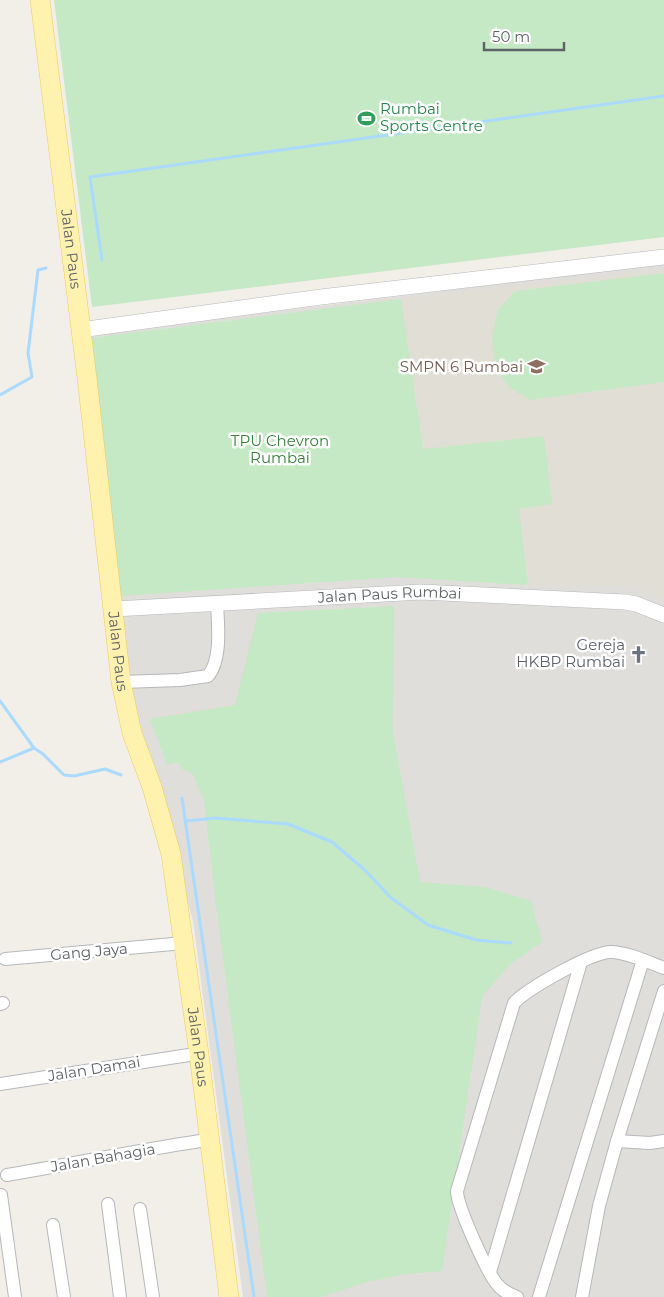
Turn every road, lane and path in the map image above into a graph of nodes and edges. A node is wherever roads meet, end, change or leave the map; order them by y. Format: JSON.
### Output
{"nodes":[{"id":1,"x":32,"y":0,"type":"edge"},
{"id":2,"x":40,"y":0,"type":"edge"},
{"id":3,"x":664,"y":257,"type":"edge"},
{"id":4,"x":77,"y":330,"type":"junction"},
{"id":5,"x":217,"y":604,"type":"junction"},
{"id":6,"x":114,"y":609,"type":"junction"},
{"id":7,"x":664,"y":615,"type":"edge"},
{"id":8,"x":121,"y":682,"type":"junction"},
{"id":9,"x":173,"y":944,"type":"junction"},
{"id":10,"x":5,"y":960,"type":"dead end"},
{"id":11,"x":644,"y":960,"type":"junction"},
{"id":12,"x":581,"y":962,"type":"junction"},
{"id":13,"x":664,"y":968,"type":"edge"},
{"id":14,"x":664,"y":990,"type":"edge"},
{"id":15,"x":189,"y":1055,"type":"junction"},
{"id":16,"x":0,"y":1084,"type":"edge"},
{"id":17,"x":200,"y":1141,"type":"junction"},
{"id":18,"x":617,"y":1141,"type":"junction"},
{"id":19,"x":664,"y":1142,"type":"edge"},
{"id":20,"x":7,"y":1175,"type":"dead end"},
{"id":21,"x":1,"y":1195,"type":"edge"},
{"id":22,"x":108,"y":1204,"type":"dead end"},
{"id":23,"x":140,"y":1209,"type":"dead end"},
{"id":24,"x":53,"y":1225,"type":"dead end"},
{"id":25,"x":490,"y":1272,"type":"junction"},
{"id":26,"x":15,"y":1297,"type":"edge"},
{"id":27,"x":64,"y":1297,"type":"edge"},
{"id":28,"x":120,"y":1297,"type":"edge"},
{"id":29,"x":153,"y":1297,"type":"edge"},
{"id":30,"x":219,"y":1297,"type":"edge"},
{"id":31,"x":229,"y":1297,"type":"edge"},
{"id":32,"x":517,"y":1297,"type":"edge"},
{"id":33,"x":539,"y":1297,"type":"edge"},
{"id":34,"x":582,"y":1297,"type":"edge"}],
"edges":[{"from":1,"to":4,"type":"main road","name":"Jalan Paus"},
{"from":2,"to":4,"type":"main road","name":"Jalan Paus"},
{"from":3,"to":4,"type":"street"},
{"from":4,"to":6,"type":"main road","name":"Jalan Paus"},
{"from":4,"to":9,"type":"main road","name":"Jalan Paus"},
{"from":5,"to":6,"type":"street","name":"Jalan Paus Rumbai"},
{"from":5,"to":7,"type":"street","name":"Jalan Paus Rumbai"},
{"from":5,"to":8,"type":"street"},
{"from":6,"to":8,"type":"main road","name":"Jalan Paus"},
{"from":8,"to":31,"type":"main road","name":"Jalan Paus"},
{"from":9,"to":10,"type":"street","name":"Gang Jaya"},
{"from":9,"to":15,"type":"main road","name":"Jalan Paus"},
{"from":11,"to":12,"type":"street"},
{"from":11,"to":13,"type":"street"},
{"from":11,"to":33,"type":"street"},
{"from":12,"to":25,"type":"street"},
{"from":12,"to":25,"type":"street"},
{"from":14,"to":18,"type":"street"},
{"from":15,"to":16,"type":"street","name":"Jalan Damai"},
{"from":15,"to":17,"type":"main road","name":"Jalan Paus"},
{"from":17,"to":20,"type":"street","name":"Jalan Bahagia"},
{"from":17,"to":30,"type":"main road","name":"Jalan Paus"},
{"from":18,"to":19,"type":"street"},
{"from":18,"to":34,"type":"street"},
{"from":21,"to":26,"type":"street"},
{"from":22,"to":28,"type":"street"},
{"from":23,"to":29,"type":"street"},
{"from":24,"to":27,"type":"street"},
{"from":25,"to":32,"type":"street"}]}
